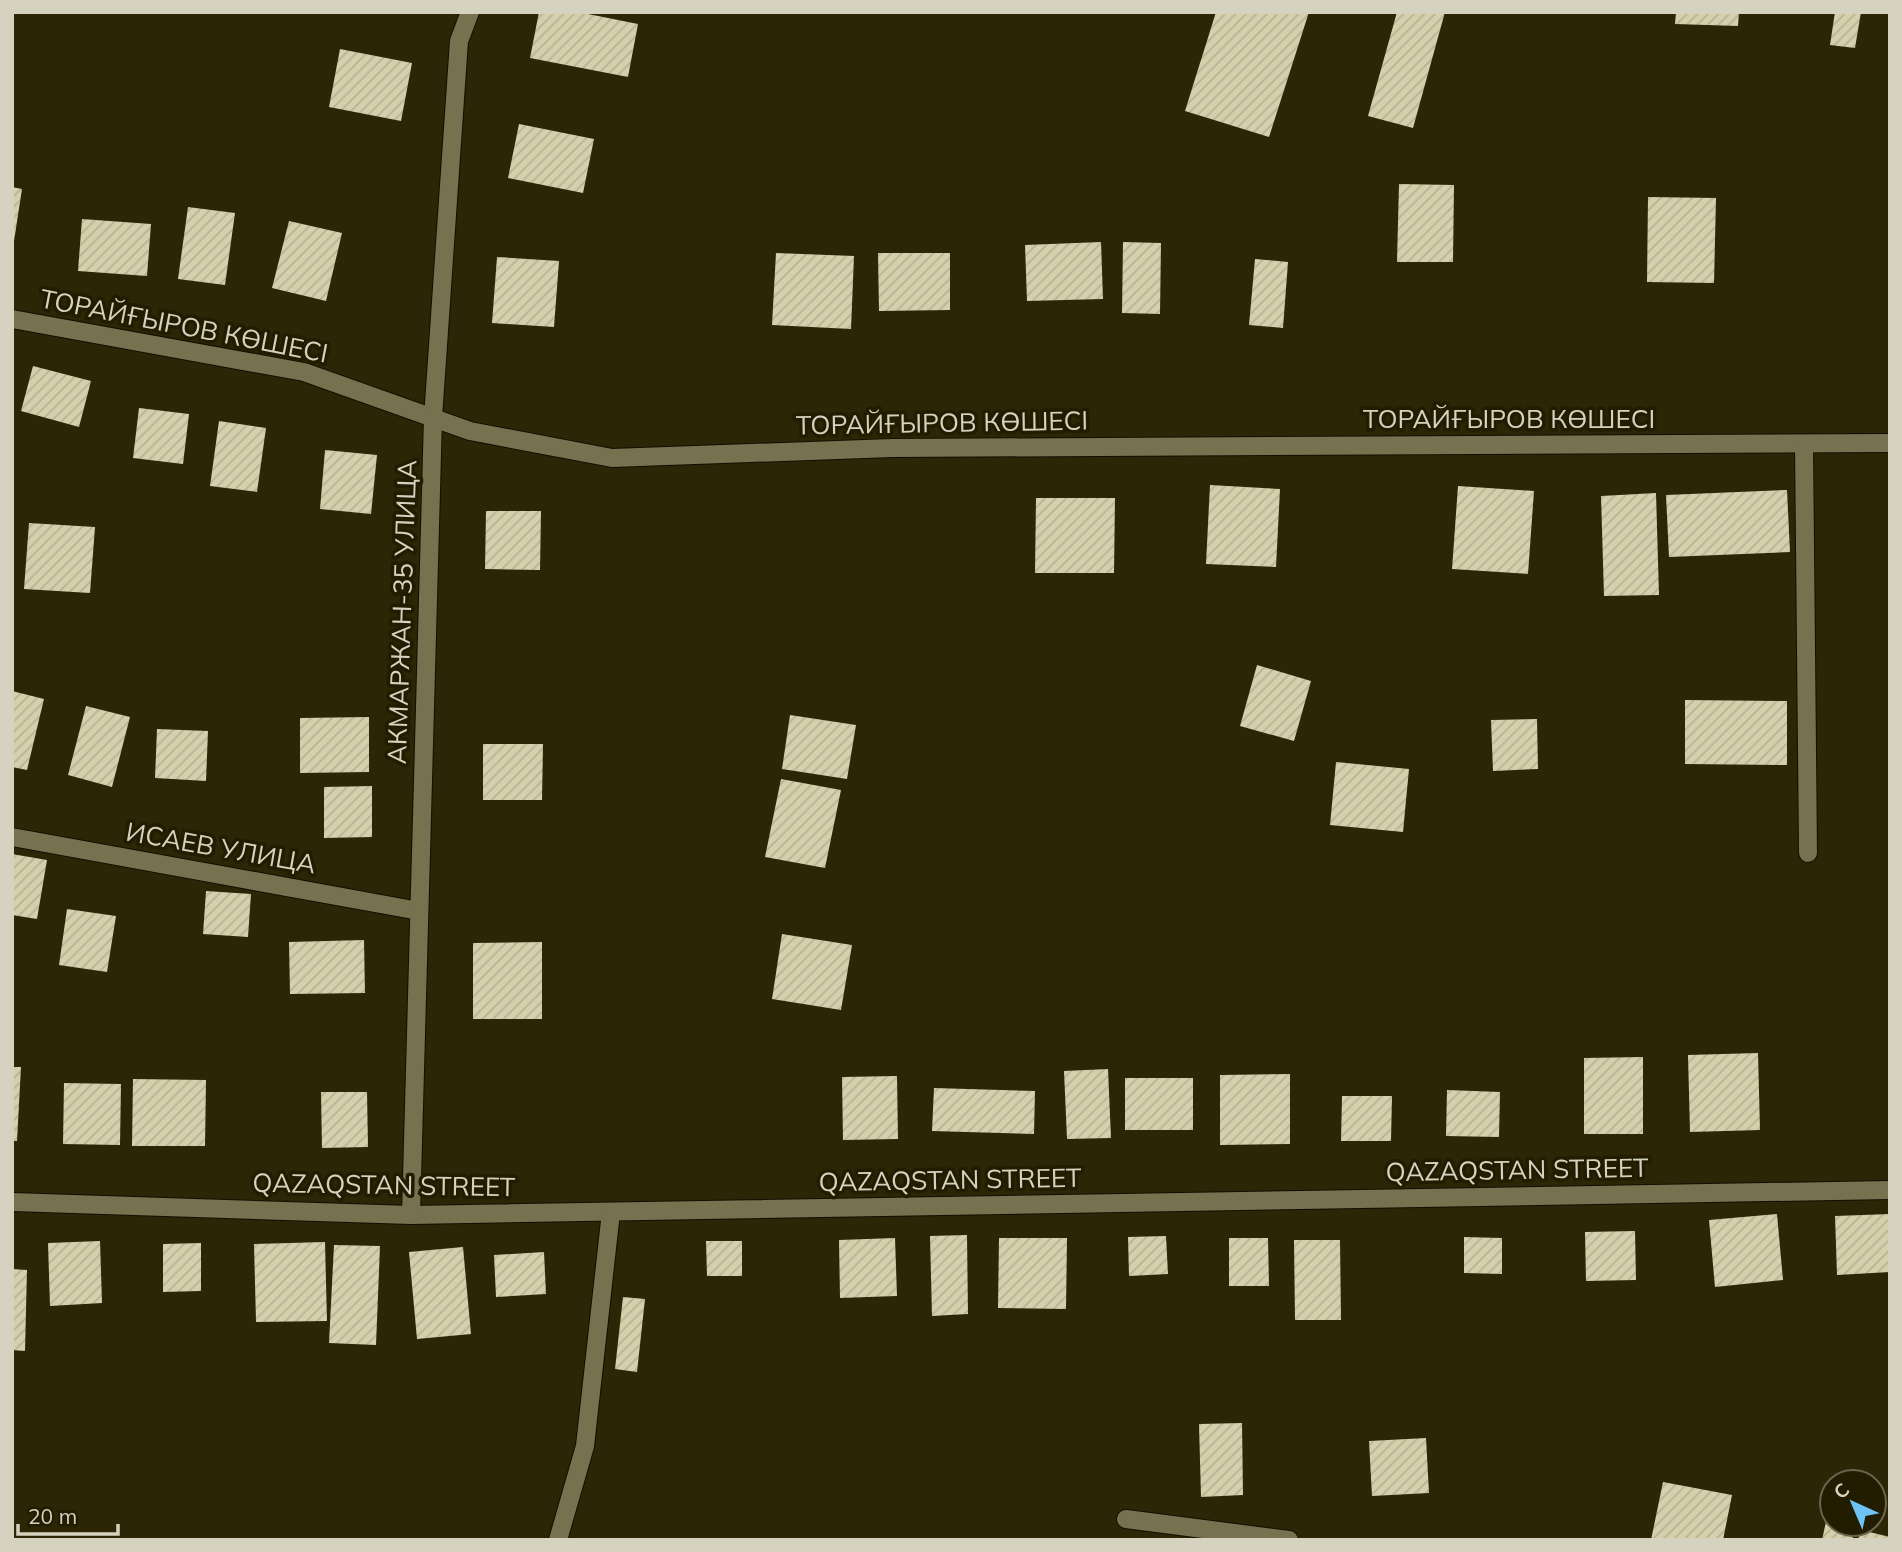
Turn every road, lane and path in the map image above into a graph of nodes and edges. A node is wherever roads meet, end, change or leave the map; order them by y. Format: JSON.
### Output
{"nodes":[{"id":1,"x":470,"y":12,"type":"edge"},
{"id":2,"x":12,"y":319,"type":"edge"},
{"id":3,"x":433,"y":418,"type":"junction"},
{"id":4,"x":1804,"y":443,"type":"junction"},
{"id":5,"x":1890,"y":443,"type":"edge"},
{"id":6,"x":12,"y":837,"type":"edge"},
{"id":7,"x":1808,"y":853,"type":"dead end"},
{"id":8,"x":419,"y":911,"type":"junction"},
{"id":9,"x":1890,"y":1190,"type":"edge"},
{"id":10,"x":12,"y":1202,"type":"edge"},
{"id":11,"x":611,"y":1212,"type":"junction"},
{"id":12,"x":411,"y":1215,"type":"junction"},
{"id":13,"x":1126,"y":1519,"type":"dead end"},
{"id":14,"x":558,"y":1540,"type":"edge"},
{"id":15,"x":1289,"y":1540,"type":"edge"}],
"edges":[{"from":1,"to":3,"type":"street","name":"АКМАРЖАН-35 УЛИЦА"},
{"from":2,"to":3,"type":"street","name":"ТОРАЙҒЫРОВ КӨШЕСІ"},
{"from":3,"to":4,"type":"street","name":"ТОРАЙҒЫРОВ КӨШЕСІ"},
{"from":3,"to":8,"type":"street","name":"АКМАРЖАН-35 УЛИЦА"},
{"from":4,"to":5,"type":"street","name":"ТОРАЙҒЫРОВ КӨШЕСІ"},
{"from":4,"to":7,"type":"street"},
{"from":6,"to":8,"type":"street","name":"ИСАЕВ УЛИЦА"},
{"from":8,"to":12,"type":"street","name":"АКМАРЖАН-35 УЛИЦА"},
{"from":9,"to":11,"type":"street","name":"QAZAQSTAN STREET"},
{"from":10,"to":12,"type":"street","name":"QAZAQSTAN STREET"},
{"from":11,"to":12,"type":"street","name":"QAZAQSTAN STREET"},
{"from":11,"to":14,"type":"street"},
{"from":13,"to":15,"type":"street"}]}
